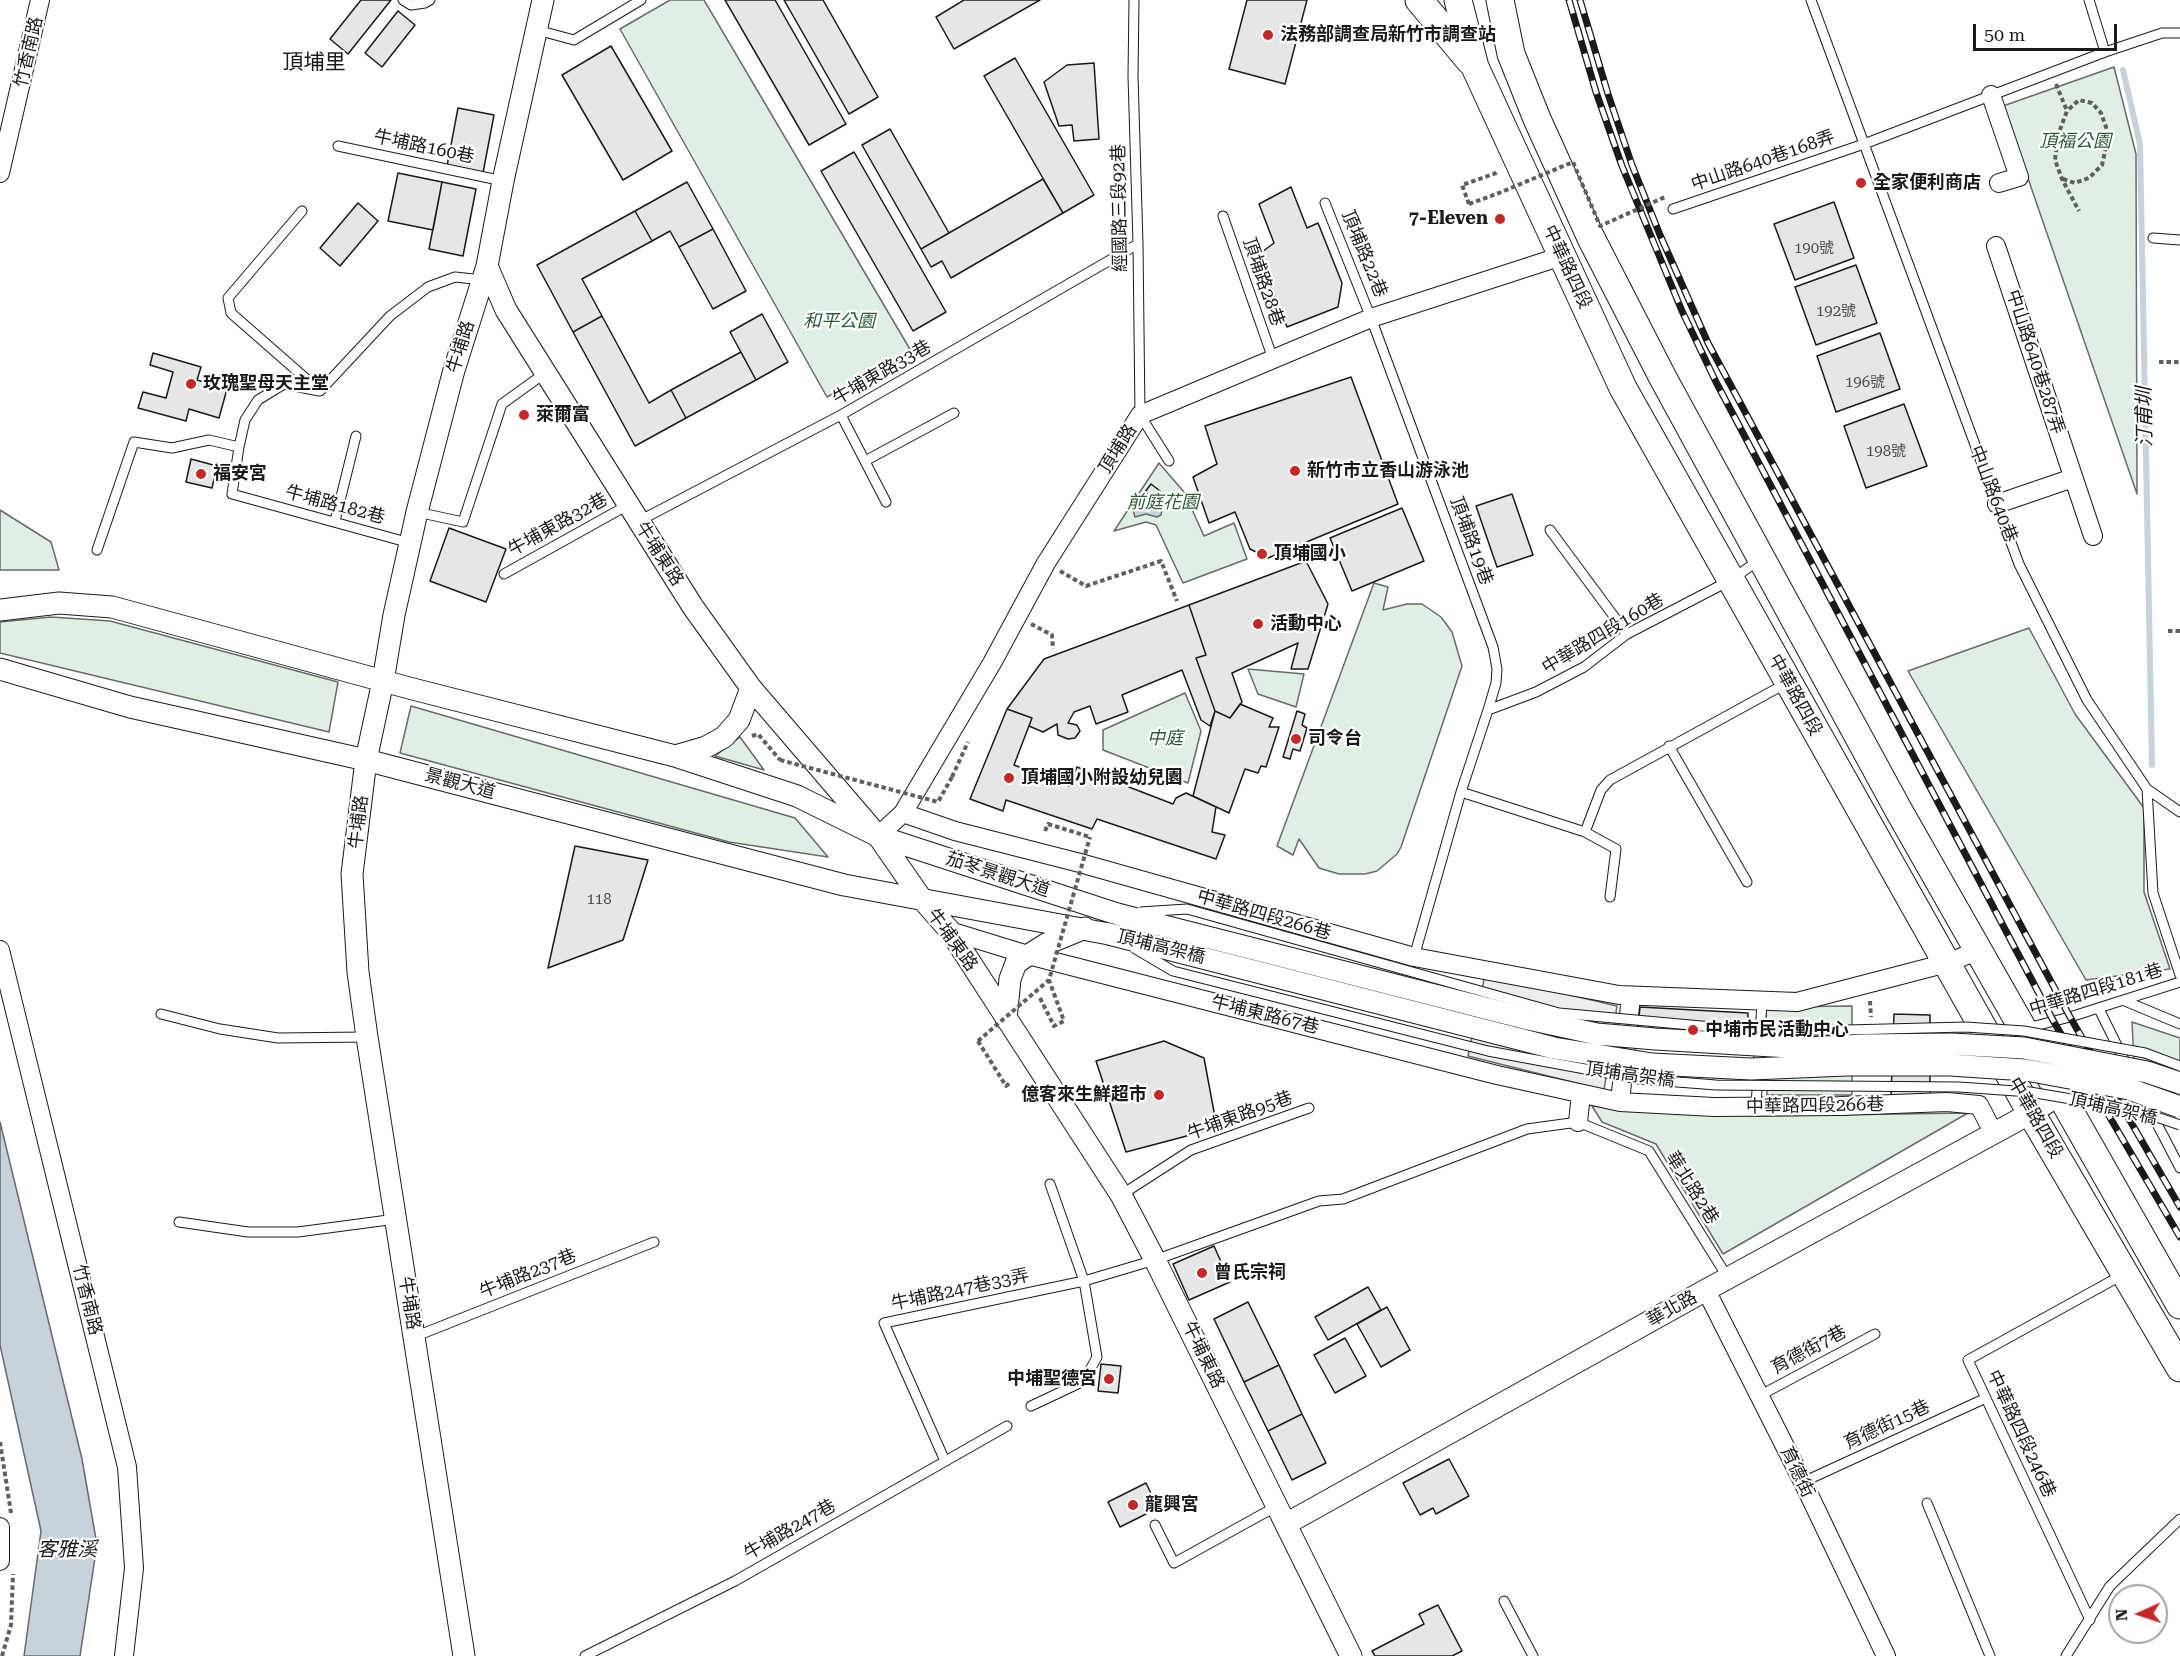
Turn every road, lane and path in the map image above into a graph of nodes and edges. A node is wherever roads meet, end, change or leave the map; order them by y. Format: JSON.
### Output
{"nodes":[{"id":1,"x":40,"y":0,"type":"edge"},
{"id":2,"x":403,"y":0,"type":"edge"},
{"id":3,"x":430,"y":0,"type":"edge"},
{"id":4,"x":543,"y":0,"type":"edge"},
{"id":5,"x":641,"y":0,"type":"edge"},
{"id":6,"x":1134,"y":0,"type":"edge"},
{"id":7,"x":1419,"y":0,"type":"edge"},
{"id":8,"x":1458,"y":0,"type":"edge"},
{"id":9,"x":1500,"y":0,"type":"edge"},
{"id":10,"x":1811,"y":0,"type":"edge"},
{"id":11,"x":2089,"y":0,"type":"edge"},
{"id":12,"x":537,"y":30,"type":"junction"},
{"id":13,"x":2180,"y":33,"type":"edge"},
{"id":14,"x":2105,"y":52,"type":"junction"},
{"id":15,"x":1475,"y":67,"type":"junction"},
{"id":16,"x":2051,"y":72,"type":"junction"},
{"id":17,"x":1991,"y":95,"type":"junction"},
{"id":18,"x":2067,"y":111,"type":"junction"},
{"id":19,"x":1864,"y":144,"type":"junction"},
{"id":20,"x":338,"y":146,"type":"dead end"},
{"id":21,"x":0,"y":173,"type":"edge"},
{"id":22,"x":2062,"y":179,"type":"junction"},
{"id":23,"x":503,"y":181,"type":"junction"},
{"id":24,"x":1999,"y":183,"type":"dead end"},
{"id":25,"x":1534,"y":196,"type":"junction"},
{"id":26,"x":1665,"y":197,"type":"dead end"},
{"id":27,"x":1325,"y":203,"type":"dead end"},
{"id":28,"x":1673,"y":209,"type":"dead end"},
{"id":29,"x":302,"y":211,"type":"dead end"},
{"id":30,"x":2079,"y":211,"type":"dead end"},
{"id":31,"x":1223,"y":216,"type":"dead end"},
{"id":32,"x":2153,"y":238,"type":"dead end"},
{"id":33,"x":2180,"y":240,"type":"edge"},
{"id":34,"x":1138,"y":244,"type":"junction"},
{"id":35,"x":1996,"y":246,"type":"dead end"},
{"id":36,"x":1562,"y":256,"type":"junction"},
{"id":37,"x":485,"y":273,"type":"junction"},
{"id":38,"x":1371,"y":318,"type":"junction"},
{"id":39,"x":1273,"y":360,"type":"junction"},
{"id":40,"x":2159,"y":362,"type":"dead end"},
{"id":41,"x":2180,"y":362,"type":"edge"},
{"id":42,"x":545,"y":373,"type":"junction"},
{"id":43,"x":320,"y":391,"type":"junction"},
{"id":44,"x":954,"y":413,"type":"dead end"},
{"id":45,"x":1140,"y":415,"type":"junction"},
{"id":46,"x":841,"y":416,"type":"junction"},
{"id":47,"x":356,"y":436,"type":"dead end"},
{"id":48,"x":239,"y":447,"type":"junction"},
{"id":49,"x":865,"y":461,"type":"junction"},
{"id":50,"x":1169,"y":461,"type":"dead end"},
{"id":51,"x":2073,"y":478,"type":"junction"},
{"id":52,"x":886,"y":502,"type":"dead end"},
{"id":53,"x":1997,"y":504,"type":"junction"},
{"id":54,"x":417,"y":512,"type":"junction"},
{"id":55,"x":633,"y":514,"type":"junction"},
{"id":56,"x":335,"y":521,"type":"junction"},
{"id":57,"x":1550,"y":530,"type":"dead end"},
{"id":58,"x":2093,"y":536,"type":"dead end"},
{"id":59,"x":411,"y":543,"type":"junction"},
{"id":60,"x":97,"y":550,"type":"dead end"},
{"id":61,"x":1761,"y":558,"type":"junction"},
{"id":62,"x":1046,"y":563,"type":"junction"},
{"id":63,"x":504,"y":574,"type":"dead end"},
{"id":64,"x":1731,"y":579,"type":"junction"},
{"id":65,"x":1177,"y":601,"type":"dead end"},
{"id":66,"x":0,"y":610,"type":"edge"},
{"id":67,"x":1017,"y":617,"type":"junction"},
{"id":68,"x":2168,"y":631,"type":"dead end"},
{"id":69,"x":2180,"y":631,"type":"edge"},
{"id":70,"x":1628,"y":634,"type":"junction"},
{"id":71,"x":1053,"y":649,"type":"dead end"},
{"id":72,"x":0,"y":669,"type":"edge"},
{"id":73,"x":383,"y":681,"type":"junction"},
{"id":74,"x":1788,"y":683,"type":"junction"},
{"id":75,"x":751,"y":688,"type":"junction"},
{"id":76,"x":1488,"y":710,"type":"junction"},
{"id":77,"x":752,"y":736,"type":"dead end"},
{"id":78,"x":971,"y":736,"type":"dead end"},
{"id":79,"x":1669,"y":746,"type":"junction"},
{"id":80,"x":675,"y":756,"type":"junction"},
{"id":81,"x":366,"y":759,"type":"junction"},
{"id":82,"x":2147,"y":789,"type":"junction"},
{"id":83,"x":1461,"y":792,"type":"junction"},
{"id":84,"x":2180,"y":812,"type":"edge"},
{"id":85,"x":903,"y":813,"type":"junction"},
{"id":86,"x":1045,"y":831,"type":"dead end"},
{"id":87,"x":1585,"y":832,"type":"junction"},
{"id":88,"x":878,"y":836,"type":"junction"},
{"id":89,"x":1747,"y":882,"type":"dead end"},
{"id":90,"x":1611,"y":897,"type":"dead end"},
{"id":91,"x":921,"y":898,"type":"junction"},
{"id":92,"x":1117,"y":914,"type":"junction"},
{"id":93,"x":1085,"y":928,"type":"junction"},
{"id":94,"x":950,"y":932,"type":"junction"},
{"id":95,"x":1109,"y":934,"type":"junction"},
{"id":96,"x":0,"y":950,"type":"edge"},
{"id":97,"x":1977,"y":951,"type":"junction"},
{"id":98,"x":1028,"y":954,"type":"junction"},
{"id":99,"x":1414,"y":957,"type":"junction"},
{"id":100,"x":1947,"y":963,"type":"junction"},
{"id":101,"x":2180,"y":975,"type":"edge"},
{"id":102,"x":1049,"y":980,"type":"junction"},
{"id":103,"x":2180,"y":982,"type":"edge"},
{"id":104,"x":1631,"y":996,"type":"junction"},
{"id":105,"x":1040,"y":998,"type":"dead end"},
{"id":106,"x":1762,"y":1001,"type":"junction"},
{"id":107,"x":2125,"y":1001,"type":"junction"},
{"id":108,"x":2098,"y":1009,"type":"junction"},
{"id":109,"x":161,"y":1014,"type":"dead end"},
{"id":110,"x":1006,"y":1018,"type":"junction"},
{"id":111,"x":2180,"y":1024,"type":"edge"},
{"id":112,"x":2021,"y":1029,"type":"junction"},
{"id":113,"x":367,"y":1037,"type":"junction"},
{"id":114,"x":2180,"y":1066,"type":"edge"},
{"id":115,"x":1011,"y":1082,"type":"dead end"},
{"id":116,"x":2180,"y":1083,"type":"edge"},
{"id":117,"x":1581,"y":1094,"type":"junction"},
{"id":118,"x":2059,"y":1095,"type":"junction"},
{"id":119,"x":1620,"y":1102,"type":"junction"},
{"id":120,"x":1756,"y":1107,"type":"junction"},
{"id":121,"x":2180,"y":1107,"type":"edge"},
{"id":122,"x":1309,"y":1108,"type":"dead end"},
{"id":123,"x":2031,"y":1113,"type":"junction"},
{"id":124,"x":1578,"y":1122,"type":"junction"},
{"id":125,"x":2180,"y":1125,"type":"edge"},
{"id":126,"x":1993,"y":1132,"type":"junction"},
{"id":127,"x":2177,"y":1159,"type":"edge"},
{"id":128,"x":2180,"y":1168,"type":"edge"},
{"id":129,"x":1050,"y":1184,"type":"dead end"},
{"id":130,"x":1121,"y":1195,"type":"junction"},
{"id":131,"x":396,"y":1219,"type":"junction"},
{"id":132,"x":179,"y":1222,"type":"dead end"},
{"id":133,"x":654,"y":1242,"type":"dead end"},
{"id":134,"x":1155,"y":1260,"type":"junction"},
{"id":135,"x":2126,"y":1273,"type":"junction"},
{"id":136,"x":1728,"y":1278,"type":"junction"},
{"id":137,"x":1084,"y":1281,"type":"junction"},
{"id":138,"x":1706,"y":1290,"type":"junction"},
{"id":139,"x":2180,"y":1305,"type":"edge"},
{"id":140,"x":1875,"y":1334,"type":"dead end"},
{"id":141,"x":414,"y":1337,"type":"junction"},
{"id":142,"x":2180,"y":1368,"type":"edge"},
{"id":143,"x":1759,"y":1396,"type":"junction"},
{"id":144,"x":1986,"y":1398,"type":"junction"},
{"id":145,"x":1031,"y":1406,"type":"dead end"},
{"id":146,"x":1006,"y":1426,"type":"dead end"},
{"id":147,"x":945,"y":1461,"type":"junction"},
{"id":148,"x":1803,"y":1482,"type":"junction"},
{"id":149,"x":1927,"y":1503,"type":"dead end"},
{"id":150,"x":1282,"y":1515,"type":"junction"},
{"id":151,"x":2180,"y":1519,"type":"edge"},
{"id":152,"x":1155,"y":1525,"type":"dead end"},
{"id":153,"x":0,"y":1527,"type":"edge"},
{"id":154,"x":0,"y":1561,"type":"edge"},
{"id":155,"x":1504,"y":1602,"type":"dead end"},
{"id":156,"x":2090,"y":1620,"type":"junction"},
{"id":157,"x":124,"y":1656,"type":"edge"},
{"id":158,"x":464,"y":1656,"type":"edge"},
{"id":159,"x":585,"y":1656,"type":"edge"},
{"id":160,"x":1352,"y":1656,"type":"edge"},
{"id":161,"x":1533,"y":1656,"type":"edge"},
{"id":162,"x":1886,"y":1656,"type":"edge"},
{"id":163,"x":1990,"y":1656,"type":"edge"},
{"id":164,"x":2066,"y":1656,"type":"edge"}],
"edges":[{"from":1,"to":21,"type":"street","name":"竹香南路"},
{"from":2,"to":3,"type":"lane"},
{"from":4,"to":12,"type":"street","name":"牛埔路"},
{"from":5,"to":12,"type":"lane"},
{"from":6,"to":34,"type":"lane","name":"經國路三段92巷"},
{"from":7,"to":15,"type":"main road"},
{"from":8,"to":15,"type":"main road","name":"中華路四段"},
{"from":9,"to":61,"type":"main road","name":"中華路四段"},
{"from":10,"to":19,"type":"lane","name":"中山路640巷"},
{"from":11,"to":14,"type":"lane"},
{"from":12,"to":23,"type":"street","name":"牛埔路"},
{"from":13,"to":14,"type":"lane"},
{"from":14,"to":16,"type":"lane"},
{"from":15,"to":25,"type":"main road","name":"中華路四段"},
{"from":16,"to":17,"type":"lane"},
{"from":16,"to":18,"type":"path"},
{"from":17,"to":19,"type":"lane"},
{"from":17,"to":24,"type":"street"},
{"from":18,"to":22,"type":"path"},
{"from":18,"to":22,"type":"path"},
{"from":19,"to":28,"type":"lane","name":"中山路640巷168弄"},
{"from":19,"to":53,"type":"lane","name":"中山路640巷"},
{"from":20,"to":23,"type":"lane","name":"牛埔路160巷"},
{"from":22,"to":30,"type":"path"},
{"from":23,"to":37,"type":"street","name":"牛埔路"},
{"from":25,"to":26,"type":"path","bridge":true},
{"from":25,"to":36,"type":"main road","name":"中華路四段"},
{"from":27,"to":38,"type":"lane","name":"頂埔路22巷"},
{"from":29,"to":43,"type":"lane"},
{"from":31,"to":39,"type":"lane","name":"頂埔路28巷"},
{"from":32,"to":33,"type":"lane"},
{"from":34,"to":45,"type":"lane","name":"經國路三段92巷"},
{"from":34,"to":46,"type":"lane","name":"牛埔東路33巷"},
{"from":35,"to":51,"type":"street","name":"中山路640巷287弄"},
{"from":36,"to":38,"type":"street","name":"頂埔路"},
{"from":36,"to":64,"type":"main road","name":"中華路四段"},
{"from":37,"to":42,"type":"street","name":"牛埔東路"},
{"from":37,"to":43,"type":"lane"},
{"from":37,"to":54,"type":"street","name":"牛埔路"},
{"from":38,"to":39,"type":"street","name":"頂埔路"},
{"from":38,"to":76,"type":"lane","name":"頂埔路19巷"},
{"from":39,"to":45,"type":"street","name":"頂埔路"},
{"from":40,"to":41,"type":"path"},
{"from":42,"to":54,"type":"lane"},
{"from":42,"to":55,"type":"street","name":"牛埔東路"},
{"from":43,"to":48,"type":"lane"},
{"from":44,"to":49,"type":"lane"},
{"from":45,"to":50,"type":"lane"},
{"from":45,"to":62,"type":"street","name":"頂埔路"},
{"from":46,"to":49,"type":"lane"},
{"from":46,"to":55,"type":"lane","name":"牛埔東路33巷"},
{"from":47,"to":56,"type":"lane"},
{"from":48,"to":56,"type":"lane","name":"牛埔路182巷"},
{"from":48,"to":60,"type":"lane"},
{"from":49,"to":52,"type":"lane"},
{"from":51,"to":53,"type":"street"},
{"from":51,"to":58,"type":"street","name":"中山路640巷287弄"},
{"from":53,"to":82,"type":"lane","name":"中山路640巷"},
{"from":54,"to":59,"type":"street","name":"牛埔路"},
{"from":55,"to":63,"type":"lane","name":"牛埔東路32巷"},
{"from":55,"to":75,"type":"street","name":"牛埔東路"},
{"from":56,"to":59,"type":"lane","name":"牛埔路182巷"},
{"from":57,"to":70,"type":"lane"},
{"from":59,"to":73,"type":"street","name":"牛埔路"},
{"from":61,"to":64,"type":"lane","name":"中華路四段160巷"},
{"from":61,"to":97,"type":"main road","name":"中華路四段"},
{"from":62,"to":65,"type":"path"},
{"from":62,"to":67,"type":"street","name":"頂埔路"},
{"from":64,"to":70,"type":"lane","name":"中華路四段160巷"},
{"from":64,"to":74,"type":"main road","name":"中華路四段"},
{"from":66,"to":73,"type":"street"},
{"from":67,"to":71,"type":"path"},
{"from":67,"to":85,"type":"street","name":"頂埔路"},
{"from":68,"to":69,"type":"path"},
{"from":70,"to":76,"type":"lane","name":"中華路四段160巷"},
{"from":72,"to":81,"type":"street","name":"景觀大道"},
{"from":73,"to":80,"type":"street"},
{"from":73,"to":81,"type":"street","name":"牛埔路"},
{"from":74,"to":79,"type":"lane"},
{"from":74,"to":100,"type":"main road","name":"中華路四段"},
{"from":75,"to":80,"type":"street"},
{"from":75,"to":88,"type":"street","name":"牛埔東路"},
{"from":76,"to":83,"type":"lane","name":"頂埔路19巷"},
{"from":77,"to":78,"type":"path","bridge":true},
{"from":79,"to":87,"type":"lane"},
{"from":79,"to":89,"type":"lane"},
{"from":80,"to":88,"type":"street"},
{"from":81,"to":91,"type":"street","name":"景觀大道"},
{"from":81,"to":113,"type":"street","name":"牛埔路"},
{"from":82,"to":84,"type":"lane","name":"中山路640巷"},
{"from":82,"to":101,"type":"lane"},
{"from":83,"to":87,"type":"lane"},
{"from":83,"to":99,"type":"lane","name":"頂埔路19巷"},
{"from":85,"to":88,"type":"street","name":"頂埔路"},
{"from":85,"to":99,"type":"street","name":"中華路四段266巷"},
{"from":86,"to":102,"type":"path","bridge":true},
{"from":87,"to":90,"type":"lane"},
{"from":88,"to":91,"type":"street","name":"牛埔東路"},
{"from":88,"to":92,"type":"street","name":"茄苳景觀大道"},
{"from":91,"to":93,"type":"street","name":"茄苳景觀大道"},
{"from":91,"to":94,"type":"street","name":"牛埔東路"},
{"from":92,"to":114,"type":"lane","name":"頂埔高架橋","bridge":true},
{"from":92,"to":116,"type":"street","name":"頂埔高架橋","bridge":true},
{"from":93,"to":95,"type":"street","name":"茄苳景觀大道"},
{"from":93,"to":98,"type":"street"},
{"from":94,"to":98,"type":"street","name":"牛埔東路67巷"},
{"from":94,"to":110,"type":"street","name":"牛埔東路"},
{"from":95,"to":121,"type":"street","name":"頂埔高架橋","bridge":true},
{"from":95,"to":125,"type":"lane","name":"頂埔高架橋","bridge":true},
{"from":96,"to":157,"type":"street","name":"竹香南路"},
{"from":97,"to":100,"type":"street","name":"中華路四段266巷"},
{"from":97,"to":112,"type":"main road","name":"中華路四段"},
{"from":98,"to":110,"type":"street"},
{"from":98,"to":117,"type":"street","name":"牛埔東路67巷"},
{"from":99,"to":104,"type":"street","name":"中華路四段266巷"},
{"from":100,"to":106,"type":"street","name":"中華路四段266巷"},
{"from":100,"to":123,"type":"main road","name":"中華路四段"},
{"from":102,"to":105,"type":"path"},
{"from":102,"to":115,"type":"path","bridge":true},
{"from":103,"to":107,"type":"lane","name":"中華路四段181巷"},
{"from":104,"to":106,"type":"street","name":"中華路四段266巷"},
{"from":104,"to":119,"type":"street"},
{"from":106,"to":120,"type":"lane"},
{"from":107,"to":108,"type":"lane","name":"中華路四段181巷"},
{"from":107,"to":111,"type":"lane"},
{"from":108,"to":112,"type":"lane","name":"中華路四段181巷"},
{"from":108,"to":127,"type":"lane"},
{"from":109,"to":113,"type":"lane"},
{"from":110,"to":130,"type":"street","name":"牛埔東路"},
{"from":112,"to":118,"type":"main road","name":"中華路四段"},
{"from":113,"to":131,"type":"street","name":"牛埔路"},
{"from":117,"to":119,"type":"street","name":"中華路四段266巷"},
{"from":117,"to":124,"type":"street"},
{"from":118,"to":123,"type":"street","name":"華北路"},
{"from":118,"to":139,"type":"main road","name":"中華路四段"},
{"from":119,"to":120,"type":"street","name":"中華路四段266巷"},
{"from":120,"to":126,"type":"street","name":"中華路四段266巷"},
{"from":122,"to":130,"type":"lane","name":"牛埔東路95巷"},
{"from":123,"to":126,"type":"street","name":"華北路"},
{"from":123,"to":135,"type":"main road","name":"中華路四段"},
{"from":124,"to":134,"type":"lane"},
{"from":124,"to":136,"type":"lane","name":"華北路2巷"},
{"from":126,"to":136,"type":"street","name":"華北路"},
{"from":127,"to":128,"type":"lane"},
{"from":129,"to":137,"type":"lane"},
{"from":130,"to":134,"type":"street","name":"牛埔東路"},
{"from":131,"to":132,"type":"lane"},
{"from":131,"to":141,"type":"street","name":"牛埔路"},
{"from":133,"to":141,"type":"lane","name":"牛埔路237巷"},
{"from":134,"to":137,"type":"lane"},
{"from":134,"to":150,"type":"street","name":"牛埔東路"},
{"from":135,"to":142,"type":"main road","name":"中華路四段"},
{"from":135,"to":144,"type":"lane","name":"中華路四段246巷"},
{"from":136,"to":138,"type":"street","name":"華北路"},
{"from":137,"to":145,"type":"lane"},
{"from":137,"to":147,"type":"lane","name":"牛埔路247巷33弄"},
{"from":138,"to":143,"type":"street","name":"育德街"},
{"from":138,"to":150,"type":"street","name":"華北路"},
{"from":140,"to":143,"type":"lane","name":"育德街7巷"},
{"from":141,"to":158,"type":"street","name":"牛埔路"},
{"from":143,"to":148,"type":"street","name":"育德街"},
{"from":144,"to":148,"type":"lane","name":"育德街15巷"},
{"from":144,"to":156,"type":"lane","name":"中華路四段246巷"},
{"from":146,"to":147,"type":"lane","name":"牛埔路247巷"},
{"from":147,"to":159,"type":"lane","name":"牛埔路247巷"},
{"from":148,"to":162,"type":"street","name":"育德街"},
{"from":149,"to":163,"type":"lane"},
{"from":150,"to":152,"type":"lane"},
{"from":150,"to":160,"type":"street","name":"牛埔東路"},
{"from":151,"to":156,"type":"lane"},
{"from":153,"to":154,"type":"street"},
{"from":155,"to":161,"type":"lane"},
{"from":156,"to":164,"type":"lane"}]}
